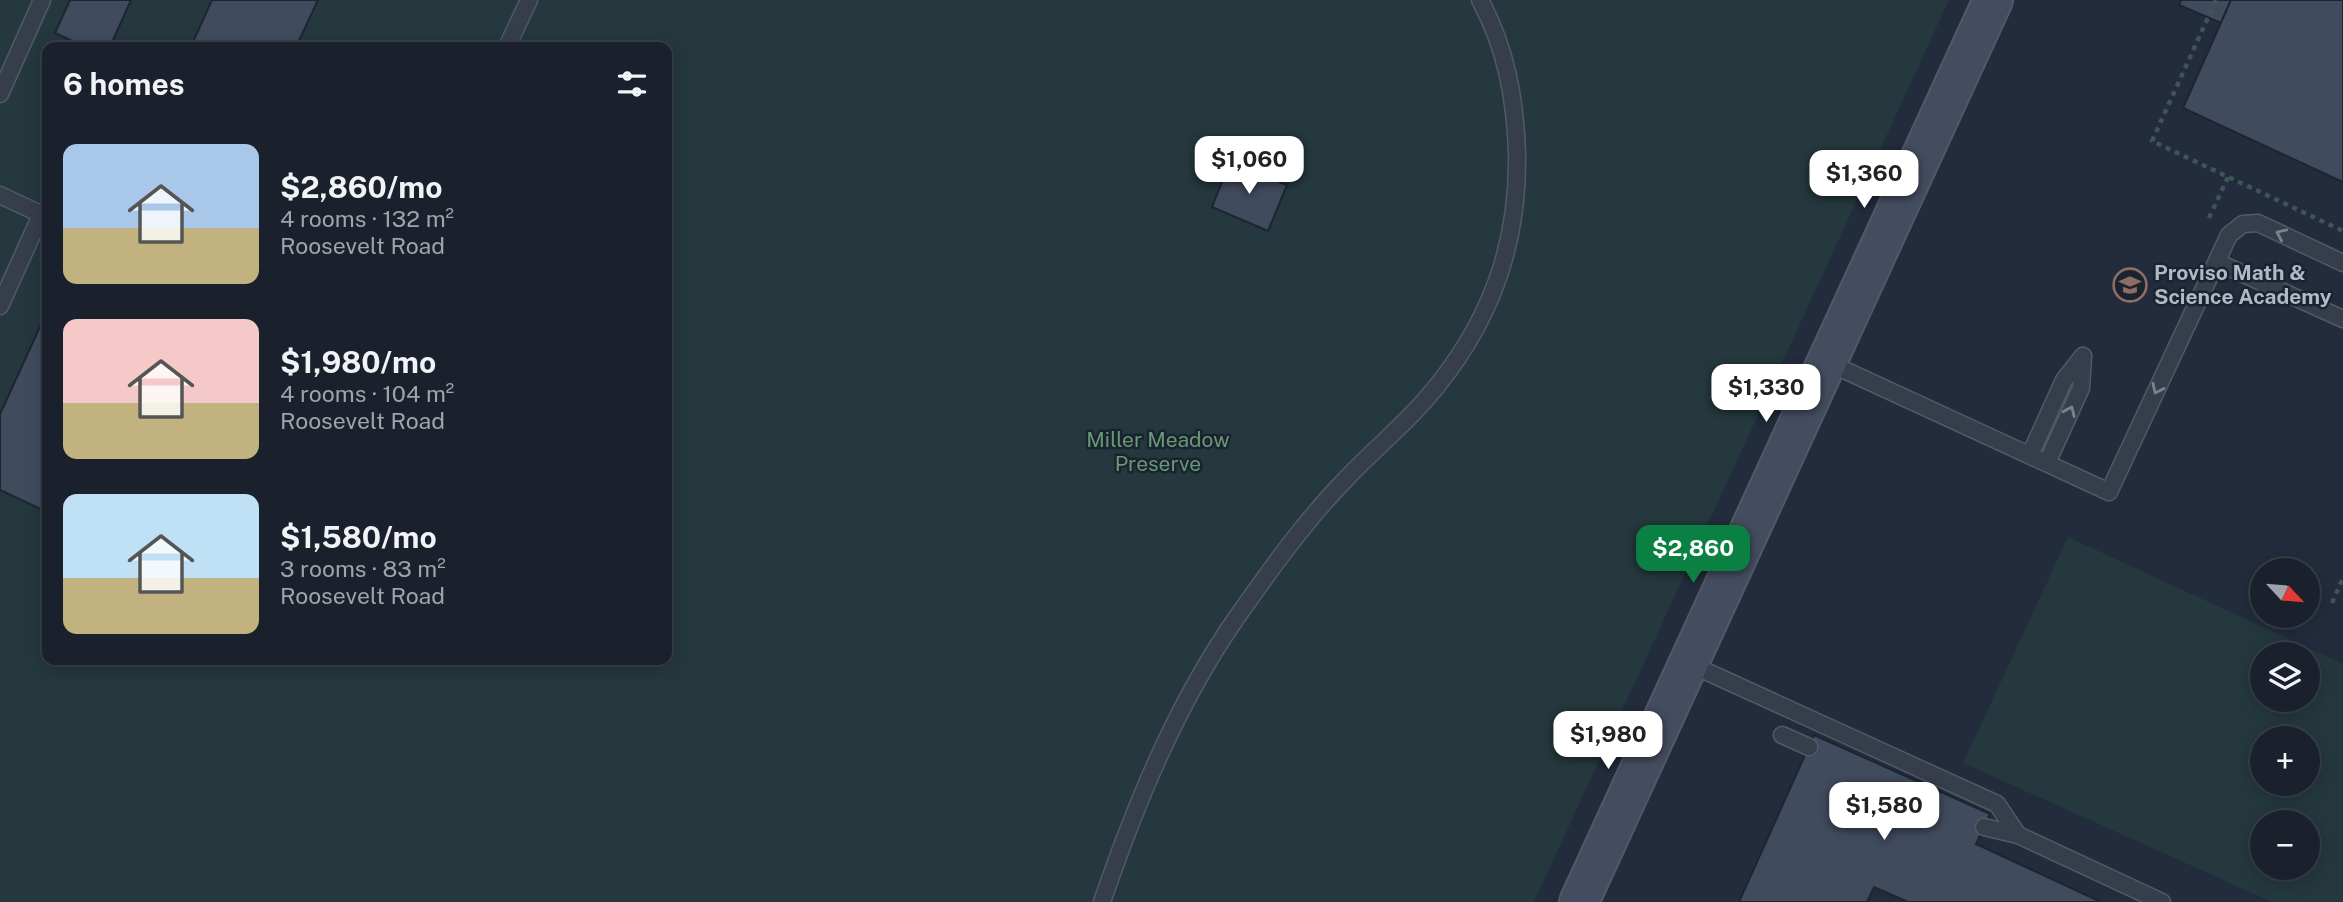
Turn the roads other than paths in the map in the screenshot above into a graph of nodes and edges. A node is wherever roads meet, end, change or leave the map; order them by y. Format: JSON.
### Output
{"nodes":[{"id":1,"x":42,"y":0,"type":"edge"},
{"id":2,"x":529,"y":0,"type":"edge"},
{"id":3,"x":1479,"y":0,"type":"edge"},
{"id":4,"x":1993,"y":0,"type":"edge"},
{"id":5,"x":509,"y":42,"type":"edge"},
{"id":6,"x":0,"y":94,"type":"edge"},
{"id":7,"x":0,"y":195,"type":"edge"},
{"id":8,"x":42,"y":215,"type":"edge"},
{"id":9,"x":42,"y":220,"type":"edge"},
{"id":10,"x":2217,"y":262,"type":"junction"},
{"id":11,"x":2343,"y":263,"type":"edge"},
{"id":12,"x":0,"y":306,"type":"edge"},
{"id":13,"x":2343,"y":319,"type":"edge"},
{"id":14,"x":1827,"y":362,"type":"junction"},
{"id":15,"x":2030,"y":455,"type":"junction"},
{"id":16,"x":2047,"y":463,"type":"junction"},
{"id":17,"x":1690,"y":664,"type":"junction"},
{"id":18,"x":1782,"y":735,"type":"dead end"},
{"id":19,"x":1809,"y":747,"type":"dead end"},
{"id":20,"x":1984,"y":827,"type":"dead end"},
{"id":21,"x":2018,"y":835,"type":"junction"},
{"id":22,"x":1584,"y":901,"type":"edge"},
{"id":23,"x":1102,"y":902,"type":"edge"},
{"id":24,"x":2162,"y":902,"type":"edge"}],
"edges":[{"from":1,"to":6,"type":"lane"},
{"from":2,"to":5,"type":"lane"},
{"from":3,"to":23,"type":"lane"},
{"from":4,"to":14,"type":"main road"},
{"from":7,"to":8,"type":"lane"},
{"from":9,"to":12,"type":"lane"},
{"from":11,"to":10,"type":"lane","one_way":true},
{"from":10,"to":13,"type":"lane"},
{"from":10,"to":16,"type":"lane","one_way":true},
{"from":14,"to":15,"type":"lane"},
{"from":14,"to":17,"type":"main road"},
{"from":15,"to":16,"type":"lane"},
{"from":16,"to":15,"type":"lane","one_way":true},
{"from":17,"to":21,"type":"lane"},
{"from":17,"to":22,"type":"main road"},
{"from":18,"to":19,"type":"lane"},
{"from":20,"to":21,"type":"lane"},
{"from":21,"to":24,"type":"lane"}]}
